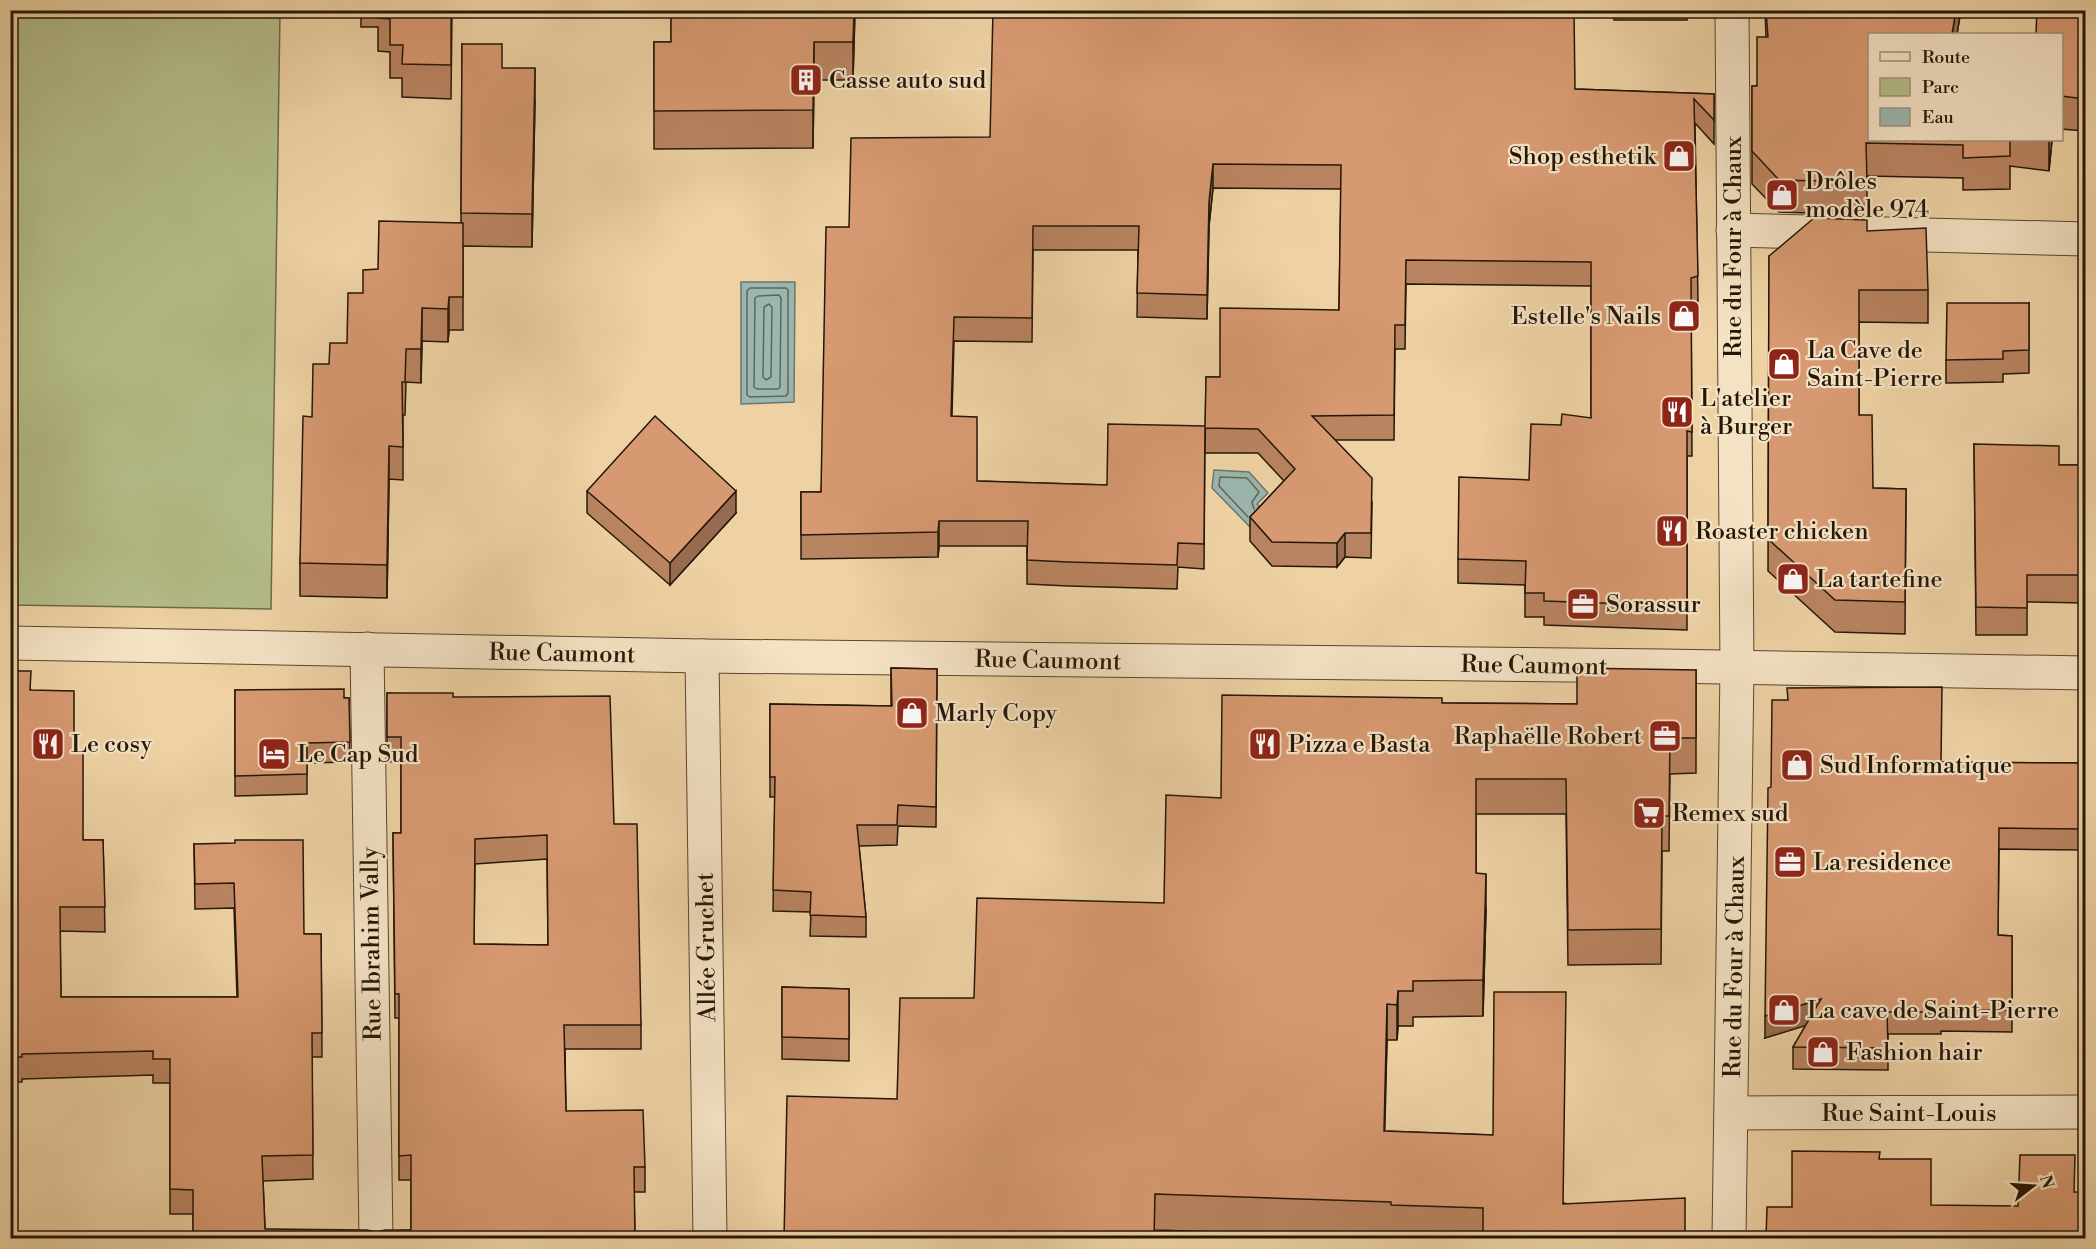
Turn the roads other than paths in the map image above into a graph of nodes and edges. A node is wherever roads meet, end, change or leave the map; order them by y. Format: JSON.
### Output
{"nodes":[{"id":1,"x":1732,"y":10,"type":"edge"},
{"id":2,"x":1733,"y":230,"type":"junction"},
{"id":3,"x":2085,"y":239,"type":"edge"},
{"id":4,"x":10,"y":643,"type":"edge"},
{"id":5,"x":367,"y":649,"type":"junction"},
{"id":6,"x":702,"y":657,"type":"junction"},
{"id":7,"x":1737,"y":668,"type":"junction"},
{"id":8,"x":2085,"y":673,"type":"edge"},
{"id":9,"x":2085,"y":1112,"type":"edge"},
{"id":10,"x":1732,"y":1113,"type":"junction"},
{"id":11,"x":376,"y":1239,"type":"edge"},
{"id":12,"x":710,"y":1239,"type":"edge"},
{"id":13,"x":1729,"y":1239,"type":"edge"}],
"edges":[{"from":1,"to":2,"type":"street","name":"Rue du Four à Chaux"},
{"from":2,"to":3,"type":"street"},
{"from":2,"to":7,"type":"street","name":"Rue du Four à Chaux"},
{"from":4,"to":5,"type":"street","name":"Rue Caumont"},
{"from":5,"to":6,"type":"street","name":"Rue Caumont"},
{"from":5,"to":11,"type":"street","name":"Rue Ibrahim Vally"},
{"from":6,"to":7,"type":"street","name":"Rue Caumont"},
{"from":6,"to":12,"type":"street","name":"Allée Gruchet"},
{"from":7,"to":8,"type":"street","name":"Rue Caumont"},
{"from":7,"to":10,"type":"street","name":"Rue du Four à Chaux"},
{"from":9,"to":10,"type":"street","name":"Rue Saint-Louis"},
{"from":10,"to":13,"type":"street","name":"Rue du Four à Chaux"}]}
